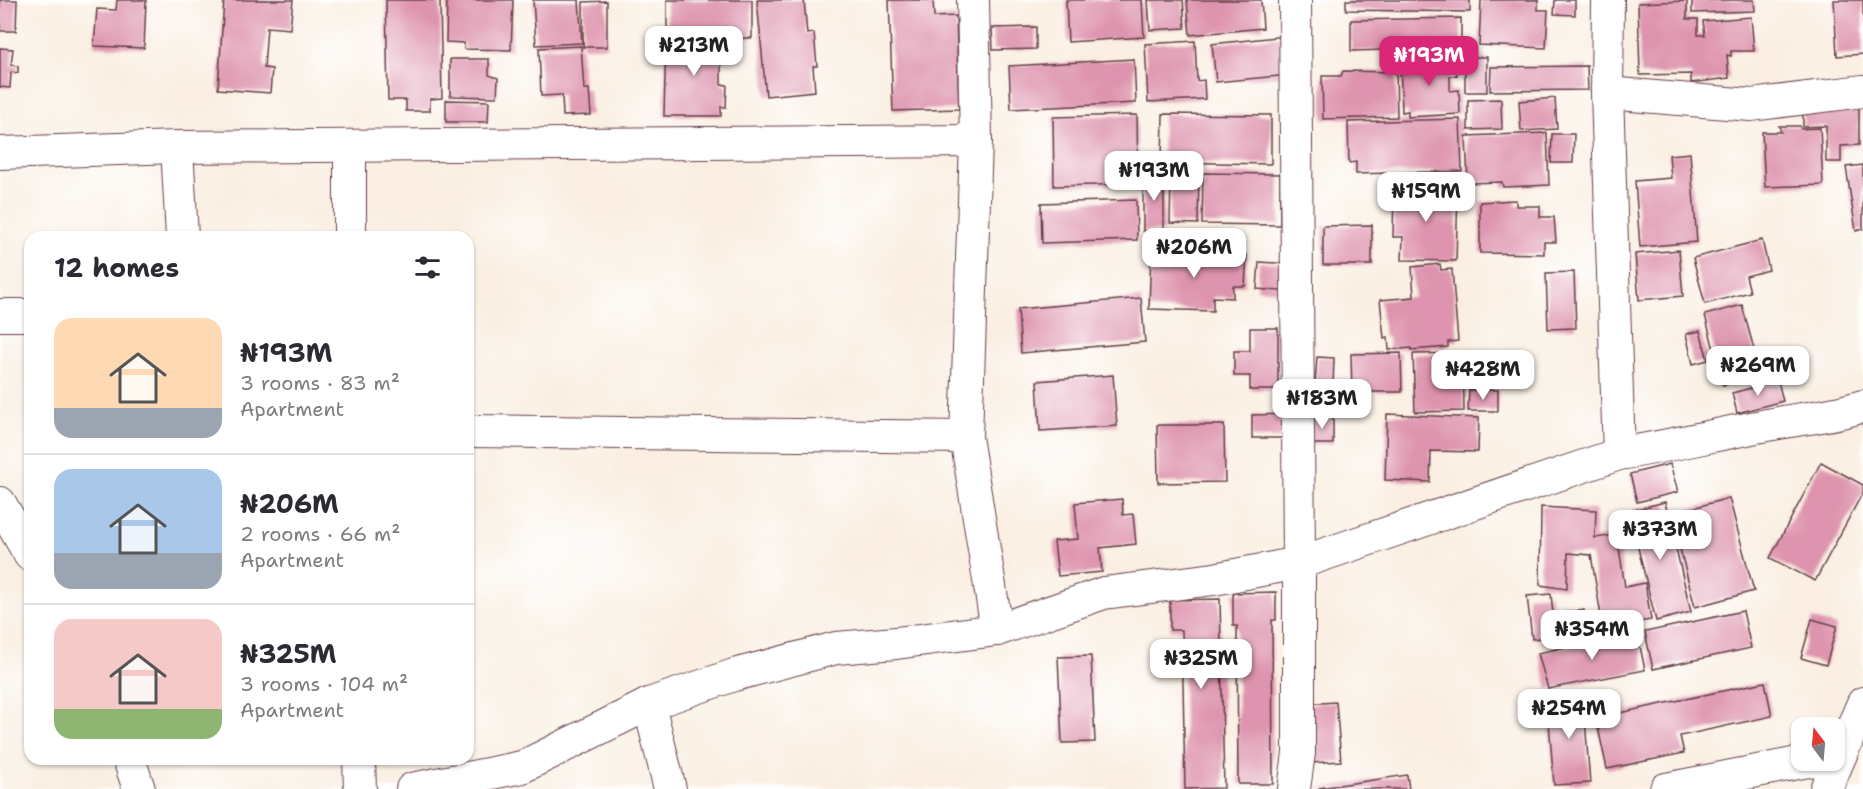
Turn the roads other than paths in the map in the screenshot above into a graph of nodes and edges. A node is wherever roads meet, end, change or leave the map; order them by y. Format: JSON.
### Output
{"nodes":[{"id":1,"x":973,"y":0,"type":"edge"},
{"id":2,"x":1295,"y":0,"type":"edge"},
{"id":3,"x":1608,"y":0,"type":"edge"},
{"id":4,"x":1863,"y":91,"type":"edge"},
{"id":5,"x":1607,"y":93,"type":"junction"},
{"id":6,"x":976,"y":141,"type":"junction"},
{"id":7,"x":350,"y":146,"type":"junction"},
{"id":8,"x":177,"y":147,"type":"junction"},
{"id":9,"x":0,"y":153,"type":"edge"},
{"id":10,"x":182,"y":231,"type":"edge"},
{"id":11,"x":350,"y":231,"type":"edge"},
{"id":12,"x":0,"y":315,"type":"edge"},
{"id":13,"x":24,"y":315,"type":"edge"},
{"id":14,"x":1863,"y":406,"type":"edge"},
{"id":15,"x":474,"y":431,"type":"edge"},
{"id":16,"x":966,"y":437,"type":"junction"},
{"id":17,"x":1619,"y":454,"type":"junction"},
{"id":18,"x":0,"y":503,"type":"edge"},
{"id":19,"x":24,"y":545,"type":"edge"},
{"id":20,"x":1299,"y":563,"type":"junction"},
{"id":21,"x":997,"y":630,"type":"junction"},
{"id":22,"x":1863,"y":703,"type":"edge"},
{"id":23,"x":649,"y":704,"type":"junction"},
{"id":24,"x":1845,"y":733,"type":"edge"},
{"id":25,"x":131,"y":765,"type":"edge"},
{"id":26,"x":359,"y":765,"type":"edge"},
{"id":27,"x":1791,"y":765,"type":"edge"},
{"id":28,"x":1828,"y":771,"type":"edge"},
{"id":29,"x":139,"y":789,"type":"edge"},
{"id":30,"x":360,"y":789,"type":"edge"},
{"id":31,"x":412,"y":789,"type":"edge"},
{"id":32,"x":670,"y":789,"type":"edge"},
{"id":33,"x":1294,"y":789,"type":"edge"},
{"id":34,"x":1666,"y":789,"type":"edge"},
{"id":35,"x":1826,"y":789,"type":"edge"}],
"edges":[{"from":1,"to":6,"type":"street"},
{"from":2,"to":20,"type":"street"},
{"from":3,"to":5,"type":"street"},
{"from":4,"to":5,"type":"street"},
{"from":5,"to":17,"type":"street"},
{"from":6,"to":7,"type":"street"},
{"from":6,"to":16,"type":"street"},
{"from":7,"to":8,"type":"street"},
{"from":7,"to":11,"type":"street"},
{"from":8,"to":9,"type":"street"},
{"from":8,"to":10,"type":"street"},
{"from":12,"to":13,"type":"street"},
{"from":14,"to":17,"type":"street"},
{"from":15,"to":16,"type":"street"},
{"from":16,"to":21,"type":"street"},
{"from":17,"to":20,"type":"street"},
{"from":18,"to":19,"type":"street"},
{"from":20,"to":21,"type":"street"},
{"from":20,"to":33,"type":"street"},
{"from":21,"to":23,"type":"street"},
{"from":22,"to":24,"type":"street"},
{"from":23,"to":31,"type":"street"},
{"from":23,"to":32,"type":"street"},
{"from":25,"to":29,"type":"street"},
{"from":26,"to":30,"type":"street"},
{"from":27,"to":34,"type":"street"},
{"from":28,"to":35,"type":"street"}]}
